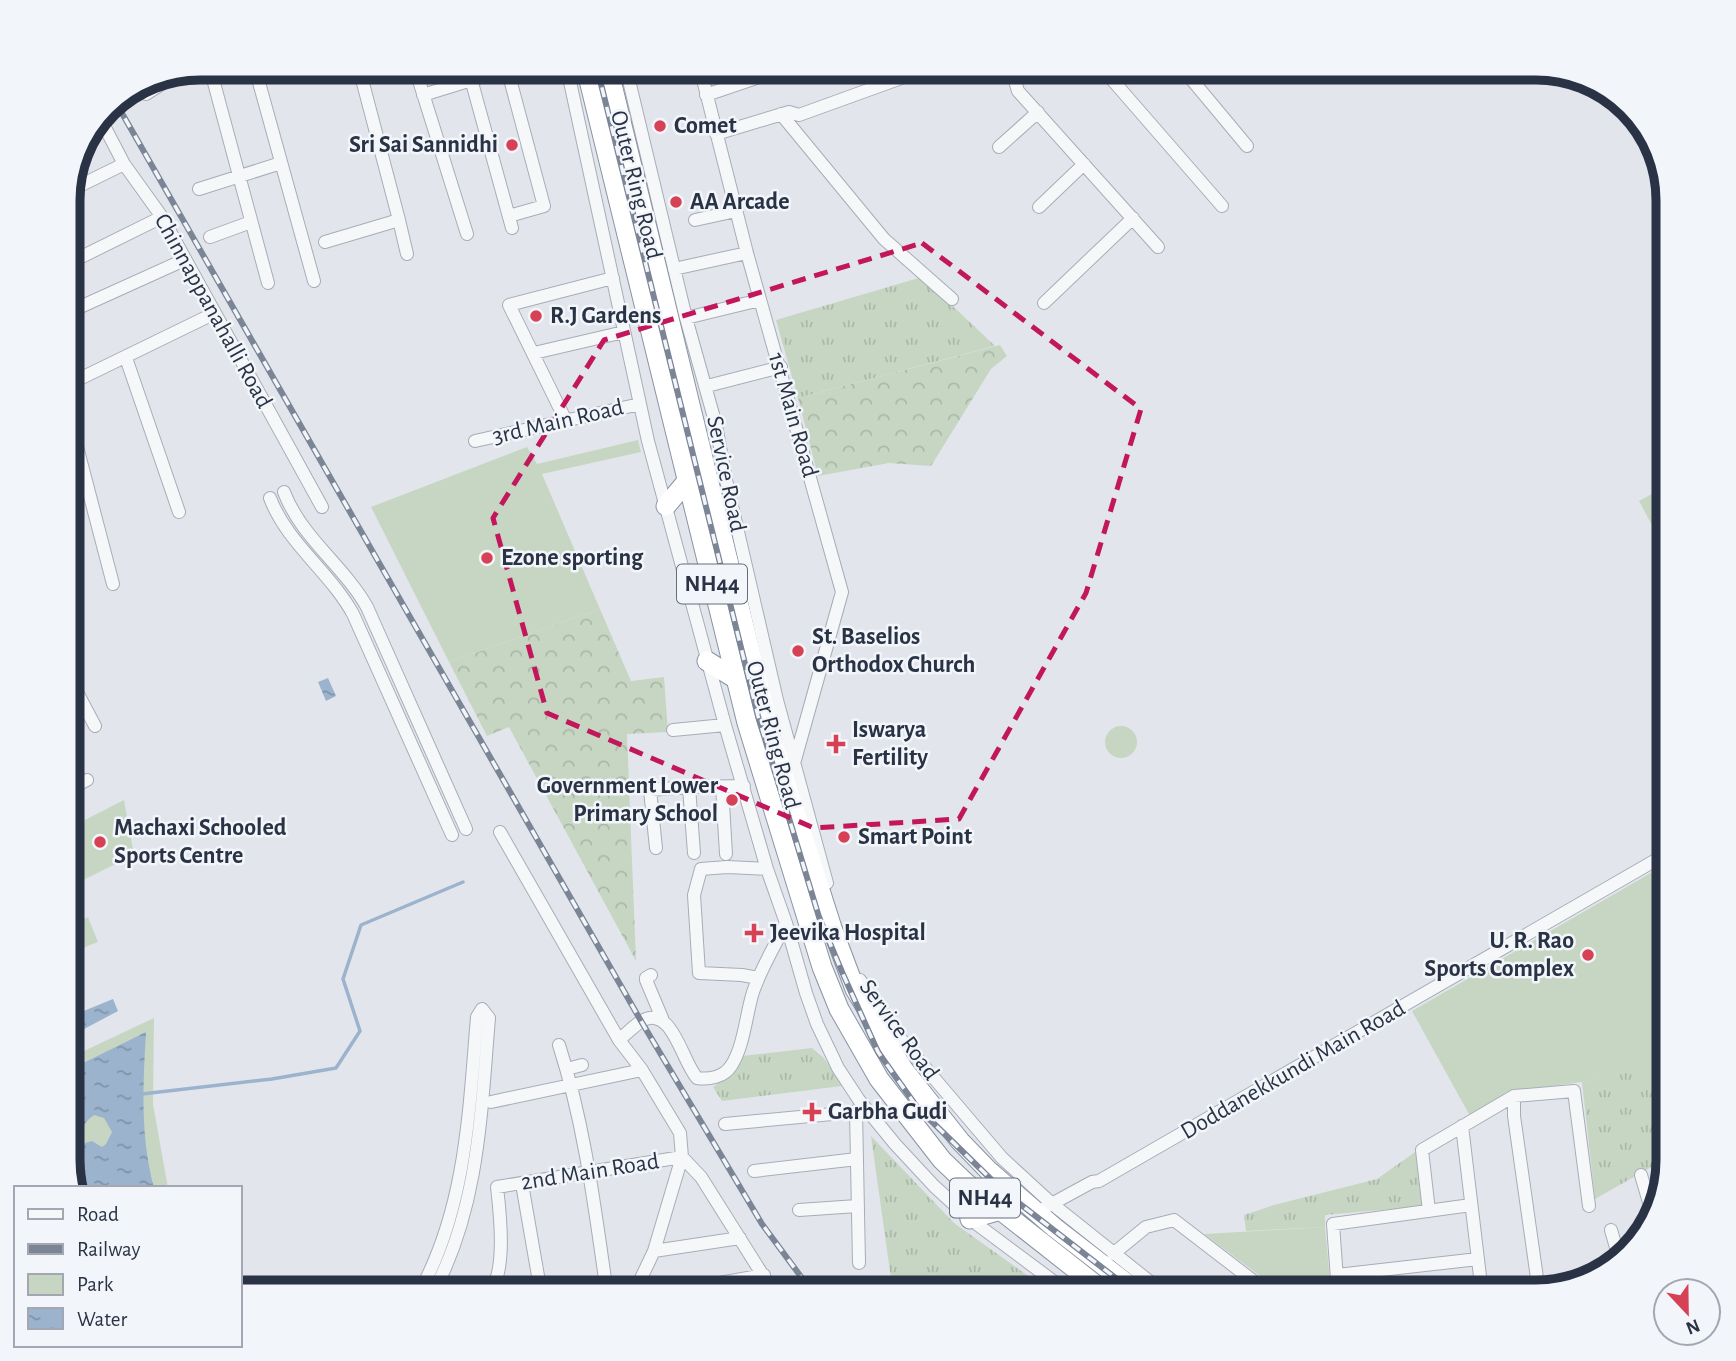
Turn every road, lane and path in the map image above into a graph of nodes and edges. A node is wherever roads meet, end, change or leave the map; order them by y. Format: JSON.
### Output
{"nodes":[{"id":1,"x":213,"y":80,"type":"edge"},
{"id":2,"x":258,"y":80,"type":"edge"},
{"id":3,"x":362,"y":80,"type":"edge"},
{"id":4,"x":419,"y":80,"type":"edge"},
{"id":5,"x":451,"y":80,"type":"edge"},
{"id":6,"x":468,"y":80,"type":"edge"},
{"id":7,"x":471,"y":80,"type":"edge"},
{"id":8,"x":510,"y":80,"type":"edge"},
{"id":9,"x":569,"y":80,"type":"edge"},
{"id":10,"x":589,"y":80,"type":"edge"},
{"id":11,"x":611,"y":80,"type":"edge"},
{"id":12,"x":629,"y":80,"type":"edge"},
{"id":13,"x":703,"y":80,"type":"edge"},
{"id":14,"x":737,"y":80,"type":"edge"},
{"id":15,"x":896,"y":80,"type":"edge"},
{"id":16,"x":1015,"y":80,"type":"edge"},
{"id":17,"x":1112,"y":80,"type":"edge"},
{"id":18,"x":1192,"y":80,"type":"edge"},
{"id":19,"x":452,"y":86,"type":"junction"},
{"id":20,"x":423,"y":95,"type":"junction"},
{"id":21,"x":706,"y":95,"type":"junction"},
{"id":22,"x":1038,"y":112,"type":"junction"},
{"id":23,"x":781,"y":114,"type":"junction"},
{"id":24,"x":105,"y":127,"type":"edge"},
{"id":25,"x":716,"y":134,"type":"junction"},
{"id":26,"x":1247,"y":146,"type":"dead end"},
{"id":27,"x":999,"y":147,"type":"dead end"},
{"id":28,"x":281,"y":163,"type":"junction"},
{"id":29,"x":124,"y":164,"type":"junction"},
{"id":30,"x":1084,"y":164,"type":"junction"},
{"id":31,"x":239,"y":177,"type":"junction"},
{"id":32,"x":82,"y":184,"type":"edge"},
{"id":33,"x":199,"y":189,"type":"dead end"},
{"id":34,"x":1222,"y":206,"type":"dead end"},
{"id":35,"x":1039,"y":207,"type":"dead end"},
{"id":36,"x":736,"y":211,"type":"junction"},
{"id":37,"x":163,"y":217,"type":"junction"},
{"id":38,"x":1133,"y":218,"type":"junction"},
{"id":39,"x":399,"y":220,"type":"junction"},
{"id":40,"x":695,"y":220,"type":"dead end"},
{"id":41,"x":251,"y":222,"type":"junction"},
{"id":42,"x":467,"y":234,"type":"dead end"},
{"id":43,"x":210,"y":237,"type":"dead end"},
{"id":44,"x":325,"y":242,"type":"dead end"},
{"id":45,"x":1158,"y":247,"type":"dead end"},
{"id":46,"x":747,"y":253,"type":"junction"},
{"id":47,"x":407,"y":254,"type":"dead end"},
{"id":48,"x":81,"y":257,"type":"edge"},
{"id":49,"x":184,"y":260,"type":"junction"},
{"id":50,"x":674,"y":269,"type":"junction"},
{"id":51,"x":613,"y":278,"type":"junction"},
{"id":52,"x":314,"y":281,"type":"dead end"},
{"id":53,"x":268,"y":283,"type":"dead end"},
{"id":54,"x":952,"y":299,"type":"dead end"},
{"id":55,"x":760,"y":300,"type":"junction"},
{"id":56,"x":1044,"y":303,"type":"dead end"},
{"id":57,"x":81,"y":307,"type":"edge"},
{"id":58,"x":215,"y":313,"type":"junction"},
{"id":59,"x":686,"y":318,"type":"junction"},
{"id":60,"x":624,"y":332,"type":"junction"},
{"id":61,"x":534,"y":353,"type":"junction"},
{"id":62,"x":126,"y":358,"type":"junction"},
{"id":63,"x":781,"y":367,"type":"junction"},
{"id":64,"x":81,"y":379,"type":"edge"},
{"id":65,"x":707,"y":386,"type":"junction"},
{"id":66,"x":640,"y":404,"type":"junction"},
{"id":67,"x":566,"y":421,"type":"junction"},
{"id":68,"x":475,"y":441,"type":"dead end"},
{"id":69,"x":81,"y":462,"type":"edge"},
{"id":70,"x":687,"y":481,"type":"junction"},
{"id":71,"x":284,"y":492,"type":"dead end"},
{"id":72,"x":270,"y":498,"type":"dead end"},
{"id":73,"x":666,"y":506,"type":"junction"},
{"id":74,"x":322,"y":507,"type":"dead end"},
{"id":75,"x":179,"y":512,"type":"dead end"},
{"id":76,"x":113,"y":584,"type":"dead end"},
{"id":77,"x":707,"y":661,"type":"junction"},
{"id":78,"x":736,"y":679,"type":"junction"},
{"id":79,"x":81,"y":700,"type":"edge"},
{"id":80,"x":725,"y":724,"type":"junction"},
{"id":81,"x":95,"y":726,"type":"dead end"},
{"id":82,"x":673,"y":730,"type":"dead end"},
{"id":83,"x":795,"y":762,"type":"junction"},
{"id":84,"x":87,"y":780,"type":"dead end"},
{"id":85,"x":81,"y":783,"type":"edge"},
{"id":86,"x":744,"y":786,"type":"junction"},
{"id":87,"x":690,"y":787,"type":"junction"},
{"id":88,"x":722,"y":787,"type":"junction"},
{"id":89,"x":466,"y":829,"type":"dead end"},
{"id":90,"x":500,"y":832,"type":"dead end"},
{"id":91,"x":452,"y":835,"type":"dead end"},
{"id":92,"x":656,"y":848,"type":"dead end"},
{"id":93,"x":694,"y":853,"type":"dead end"},
{"id":94,"x":726,"y":854,"type":"dead end"},
{"id":95,"x":1656,"y":860,"type":"edge"},
{"id":96,"x":767,"y":869,"type":"junction"},
{"id":97,"x":786,"y":923,"type":"junction"},
{"id":98,"x":651,"y":975,"type":"dead end"},
{"id":99,"x":758,"y":978,"type":"junction"},
{"id":100,"x":662,"y":1018,"type":"junction"},
{"id":101,"x":619,"y":1040,"type":"junction"},
{"id":102,"x":559,"y":1045,"type":"dead end"},
{"id":103,"x":582,"y":1065,"type":"dead end"},
{"id":104,"x":567,"y":1069,"type":"junction"},
{"id":105,"x":903,"y":1069,"type":"junction"},
{"id":106,"x":642,"y":1070,"type":"junction"},
{"id":107,"x":882,"y":1084,"type":"junction"},
{"id":108,"x":571,"y":1085,"type":"junction"},
{"id":109,"x":1514,"y":1096,"type":"junction"},
{"id":110,"x":491,"y":1102,"type":"dead end"},
{"id":111,"x":862,"y":1111,"type":"junction"},
{"id":112,"x":725,"y":1124,"type":"dead end"},
{"id":113,"x":947,"y":1126,"type":"junction"},
{"id":114,"x":1462,"y":1126,"type":"junction"},
{"id":115,"x":928,"y":1145,"type":"junction"},
{"id":116,"x":682,"y":1157,"type":"junction"},
{"id":117,"x":857,"y":1159,"type":"junction"},
{"id":118,"x":589,"y":1171,"type":"junction"},
{"id":119,"x":754,"y":1171,"type":"dead end"},
{"id":120,"x":1641,"y":1175,"type":"dead end"},
{"id":121,"x":1099,"y":1181,"type":"junction"},
{"id":122,"x":522,"y":1184,"type":"junction"},
{"id":123,"x":1648,"y":1200,"type":"edge"},
{"id":124,"x":1471,"y":1205,"type":"junction"},
{"id":125,"x":857,"y":1206,"type":"junction"},
{"id":126,"x":1589,"y":1206,"type":"dead end"},
{"id":127,"x":1045,"y":1208,"type":"junction"},
{"id":128,"x":799,"y":1210,"type":"dead end"},
{"id":129,"x":1001,"y":1210,"type":"junction"},
{"id":130,"x":1429,"y":1211,"type":"junction"},
{"id":131,"x":1067,"y":1216,"type":"junction"},
{"id":132,"x":970,"y":1219,"type":"junction"},
{"id":133,"x":1611,"y":1230,"type":"dead end"},
{"id":134,"x":740,"y":1238,"type":"junction"},
{"id":135,"x":1616,"y":1249,"type":"edge"},
{"id":136,"x":654,"y":1251,"type":"junction"},
{"id":137,"x":1113,"y":1254,"type":"junction"},
{"id":138,"x":1478,"y":1259,"type":"junction"},
{"id":139,"x":859,"y":1263,"type":"dead end"},
{"id":140,"x":764,"y":1275,"type":"junction"},
{"id":141,"x":1337,"y":1275,"type":"junction"},
{"id":142,"x":425,"y":1280,"type":"edge"},
{"id":143,"x":438,"y":1280,"type":"edge"},
{"id":144,"x":494,"y":1280,"type":"edge"},
{"id":145,"x":539,"y":1280,"type":"edge"},
{"id":146,"x":605,"y":1280,"type":"edge"},
{"id":147,"x":640,"y":1280,"type":"edge"},
{"id":148,"x":736,"y":1280,"type":"edge"},
{"id":149,"x":767,"y":1280,"type":"edge"},
{"id":150,"x":1052,"y":1280,"type":"edge"},
{"id":151,"x":1090,"y":1280,"type":"edge"},
{"id":152,"x":1125,"y":1280,"type":"edge"},
{"id":153,"x":1147,"y":1280,"type":"edge"},
{"id":154,"x":1252,"y":1280,"type":"edge"},
{"id":155,"x":1337,"y":1280,"type":"edge"},
{"id":156,"x":1480,"y":1280,"type":"edge"},
{"id":157,"x":1537,"y":1280,"type":"edge"}],
"edges":[{"from":1,"to":31,"type":"street"},
{"from":2,"to":28,"type":"street"},
{"from":3,"to":39,"type":"street"},
{"from":4,"to":20,"type":"street"},
{"from":5,"to":19,"type":"street"},
{"from":6,"to":19,"type":"street"},
{"from":7,"to":8,"type":"street"},
{"from":9,"to":51,"type":"street"},
{"from":10,"to":70,"type":"highway","name":"Outer Ring Road","number":"NH44"},
{"from":11,"to":105,"type":"highway","name":"Outer Ring Road","number":"NH44"},
{"from":12,"to":50,"type":"street","name":"Service Road"},
{"from":13,"to":21,"type":"street","name":"1st Main Road"},
{"from":14,"to":21,"type":"street"},
{"from":15,"to":23,"type":"street"},
{"from":16,"to":22,"type":"street"},
{"from":17,"to":34,"type":"street"},
{"from":18,"to":26,"type":"street"},
{"from":19,"to":20,"type":"street"},
{"from":20,"to":42,"type":"street"},
{"from":21,"to":25,"type":"street","name":"1st Main Road"},
{"from":22,"to":27,"type":"street"},
{"from":22,"to":30,"type":"street"},
{"from":23,"to":25,"type":"street"},
{"from":23,"to":54,"type":"street"},
{"from":24,"to":29,"type":"street","name":"Chinnappanahalli Road"},
{"from":25,"to":36,"type":"street","name":"1st Main Road"},
{"from":28,"to":31,"type":"street"},
{"from":28,"to":52,"type":"street"},
{"from":29,"to":32,"type":"street"},
{"from":29,"to":37,"type":"street","name":"Chinnappanahalli Road"},
{"from":30,"to":35,"type":"street"},
{"from":30,"to":38,"type":"street"},
{"from":31,"to":33,"type":"street"},
{"from":31,"to":41,"type":"street"},
{"from":36,"to":40,"type":"street"},
{"from":36,"to":46,"type":"street","name":"1st Main Road"},
{"from":37,"to":48,"type":"street"},
{"from":37,"to":49,"type":"street","name":"Chinnappanahalli Road"},
{"from":38,"to":45,"type":"street"},
{"from":38,"to":56,"type":"street"},
{"from":39,"to":44,"type":"street"},
{"from":39,"to":47,"type":"street"},
{"from":41,"to":43,"type":"street"},
{"from":41,"to":53,"type":"street"},
{"from":46,"to":50,"type":"street"},
{"from":46,"to":55,"type":"street","name":"1st Main Road"},
{"from":49,"to":57,"type":"street"},
{"from":49,"to":58,"type":"street","name":"Chinnappanahalli Road"},
{"from":50,"to":59,"type":"street","name":"Service Road"},
{"from":51,"to":60,"type":"street"},
{"from":51,"to":61,"type":"street"},
{"from":55,"to":59,"type":"street"},
{"from":55,"to":63,"type":"street","name":"1st Main Road"},
{"from":58,"to":62,"type":"street"},
{"from":58,"to":74,"type":"street","name":"Chinnappanahalli Road"},
{"from":59,"to":65,"type":"street","name":"Service Road"},
{"from":60,"to":61,"type":"street"},
{"from":60,"to":66,"type":"street"},
{"from":61,"to":67,"type":"street"},
{"from":62,"to":64,"type":"street"},
{"from":62,"to":75,"type":"street"},
{"from":63,"to":65,"type":"street"},
{"from":63,"to":83,"type":"street","name":"1st Main Road"},
{"from":65,"to":83,"type":"street","name":"Service Road"},
{"from":66,"to":67,"type":"street","name":"3rd Main Road"},
{"from":66,"to":73,"type":"street"},
{"from":67,"to":68,"type":"street","name":"3rd Main Road"},
{"from":69,"to":76,"type":"street"},
{"from":70,"to":73,"type":"highway"},
{"from":70,"to":78,"type":"highway","name":"Outer Ring Road","number":"NH44"},
{"from":71,"to":89,"type":"street"},
{"from":72,"to":91,"type":"street"},
{"from":73,"to":77,"type":"street"},
{"from":77,"to":78,"type":"highway"},
{"from":77,"to":80,"type":"street"},
{"from":78,"to":107,"type":"highway","name":"Outer Ring Road","number":"NH44"},
{"from":79,"to":81,"type":"street"},
{"from":80,"to":82,"type":"street"},
{"from":80,"to":86,"type":"street"},
{"from":83,"to":127,"type":"street","name":"Service Road"},
{"from":84,"to":85,"type":"street"},
{"from":86,"to":88,"type":"street"},
{"from":86,"to":96,"type":"street"},
{"from":87,"to":88,"type":"street"},
{"from":87,"to":92,"type":"street"},
{"from":87,"to":93,"type":"street"},
{"from":88,"to":94,"type":"street"},
{"from":90,"to":101,"type":"street"},
{"from":95,"to":121,"type":"street","name":"Doddanekkundi Main Road"},
{"from":96,"to":97,"type":"street"},
{"from":96,"to":99,"type":"street"},
{"from":97,"to":99,"type":"street"},
{"from":97,"to":111,"type":"street"},
{"from":98,"to":100,"type":"street"},
{"from":99,"to":100,"type":"street"},
{"from":100,"to":101,"type":"street"},
{"from":101,"to":106,"type":"street"},
{"from":102,"to":104,"type":"street"},
{"from":103,"to":104,"type":"street"},
{"from":104,"to":108,"type":"street"},
{"from":105,"to":107,"type":"highway"},
{"from":105,"to":113,"type":"highway","name":"Outer Ring Road","number":"NH44"},
{"from":106,"to":108,"type":"street"},
{"from":106,"to":116,"type":"street"},
{"from":107,"to":115,"type":"highway","name":"Outer Ring Road","number":"NH44"},
{"from":108,"to":110,"type":"street"},
{"from":108,"to":118,"type":"street"},
{"from":109,"to":114,"type":"street"},
{"from":109,"to":126,"type":"street"},
{"from":109,"to":157,"type":"street"},
{"from":111,"to":112,"type":"street"},
{"from":111,"to":117,"type":"street"},
{"from":111,"to":132,"type":"street"},
{"from":113,"to":115,"type":"highway"},
{"from":113,"to":127,"type":"highway","name":"Outer Ring Road","number":"NH44"},
{"from":114,"to":124,"type":"street"},
{"from":114,"to":130,"type":"street"},
{"from":115,"to":129,"type":"highway","name":"Outer Ring Road","number":"NH44"},
{"from":116,"to":118,"type":"street","name":"2nd Main Road"},
{"from":116,"to":134,"type":"street"},
{"from":116,"to":136,"type":"street"},
{"from":117,"to":119,"type":"street"},
{"from":117,"to":125,"type":"street"},
{"from":118,"to":122,"type":"street","name":"2nd Main Road"},
{"from":118,"to":146,"type":"street"},
{"from":120,"to":123,"type":"street"},
{"from":121,"to":127,"type":"street","name":"Doddanekkundi Main Road"},
{"from":121,"to":131,"type":"street","name":"Doddanekkundi Main Road"},
{"from":122,"to":144,"type":"street","name":"2nd Main Road"},
{"from":122,"to":145,"type":"street"},
{"from":124,"to":130,"type":"street"},
{"from":124,"to":138,"type":"street"},
{"from":125,"to":128,"type":"street"},
{"from":125,"to":139,"type":"street"},
{"from":127,"to":131,"type":"street","name":"Service Road"},
{"from":127,"to":152,"type":"highway","name":"Outer Ring Road","number":"NH44"},
{"from":129,"to":132,"type":"highway"},
{"from":129,"to":151,"type":"highway","name":"Outer Ring Road","number":"NH44"},
{"from":130,"to":141,"type":"street"},
{"from":131,"to":137,"type":"street","name":"Service Road"},
{"from":132,"to":150,"type":"street"},
{"from":133,"to":135,"type":"street"},
{"from":134,"to":136,"type":"street"},
{"from":134,"to":140,"type":"street"},
{"from":136,"to":147,"type":"street"},
{"from":137,"to":153,"type":"street","name":"Service Road"},
{"from":137,"to":154,"type":"street"},
{"from":138,"to":141,"type":"street"},
{"from":138,"to":156,"type":"street"},
{"from":140,"to":148,"type":"street"},
{"from":140,"to":149,"type":"street"},
{"from":141,"to":155,"type":"street"},
{"from":142,"to":143,"type":"street"}]}
